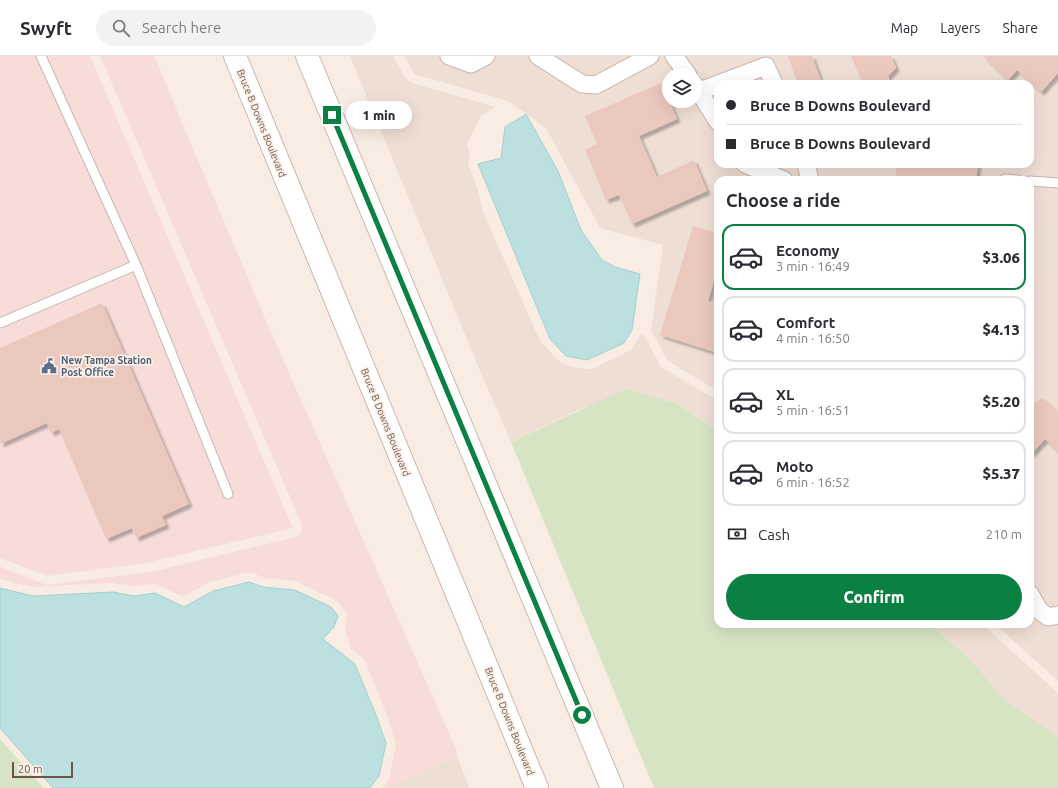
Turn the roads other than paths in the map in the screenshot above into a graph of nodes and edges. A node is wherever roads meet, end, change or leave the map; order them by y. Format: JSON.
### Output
{"nodes":[{"id":1,"x":41,"y":56,"type":"edge"},
{"id":2,"x":235,"y":56,"type":"edge"},
{"id":3,"x":307,"y":56,"type":"edge"},
{"id":4,"x":449,"y":56,"type":"edge"},
{"id":5,"x":486,"y":56,"type":"edge"},
{"id":6,"x":538,"y":56,"type":"edge"},
{"id":7,"x":650,"y":56,"type":"edge"},
{"id":8,"x":674,"y":56,"type":"edge"},
{"id":9,"x":683,"y":68,"type":"edge"},
{"id":10,"x":722,"y":80,"type":"edge"},
{"id":11,"x":772,"y":80,"type":"edge"},
{"id":12,"x":714,"y":83,"type":"edge"},
{"id":13,"x":702,"y":86,"type":"edge"},
{"id":14,"x":702,"y":96,"type":"edge"},
{"id":15,"x":714,"y":116,"type":"edge"},
{"id":16,"x":755,"y":168,"type":"edge"},
{"id":17,"x":774,"y":176,"type":"edge"},
{"id":18,"x":1034,"y":181,"type":"edge"},
{"id":19,"x":1058,"y":183,"type":"edge"},
{"id":20,"x":136,"y":265,"type":"junction"},
{"id":21,"x":0,"y":323,"type":"edge"},
{"id":22,"x":228,"y":494,"type":"dead end"},
{"id":23,"x":1034,"y":601,"type":"edge"},
{"id":24,"x":1058,"y":615,"type":"edge"},
{"id":25,"x":537,"y":788,"type":"edge"},
{"id":26,"x":612,"y":788,"type":"edge"}],
"edges":[{"from":1,"to":20,"type":"lane"},
{"from":2,"to":25,"type":"main road","name":"Bruce B Downs Boulevard"},
{"from":3,"to":26,"type":"main road"},
{"from":4,"to":5,"type":"street"},
{"from":6,"to":7,"type":"street"},
{"from":8,"to":9,"type":"street"},
{"from":10,"to":11,"type":"street"},
{"from":12,"to":13,"type":"street"},
{"from":14,"to":15,"type":"street"},
{"from":16,"to":17,"type":"street"},
{"from":18,"to":19,"type":"lane"},
{"from":20,"to":21,"type":"lane"},
{"from":20,"to":22,"type":"lane"},
{"from":23,"to":24,"type":"street"}]}
